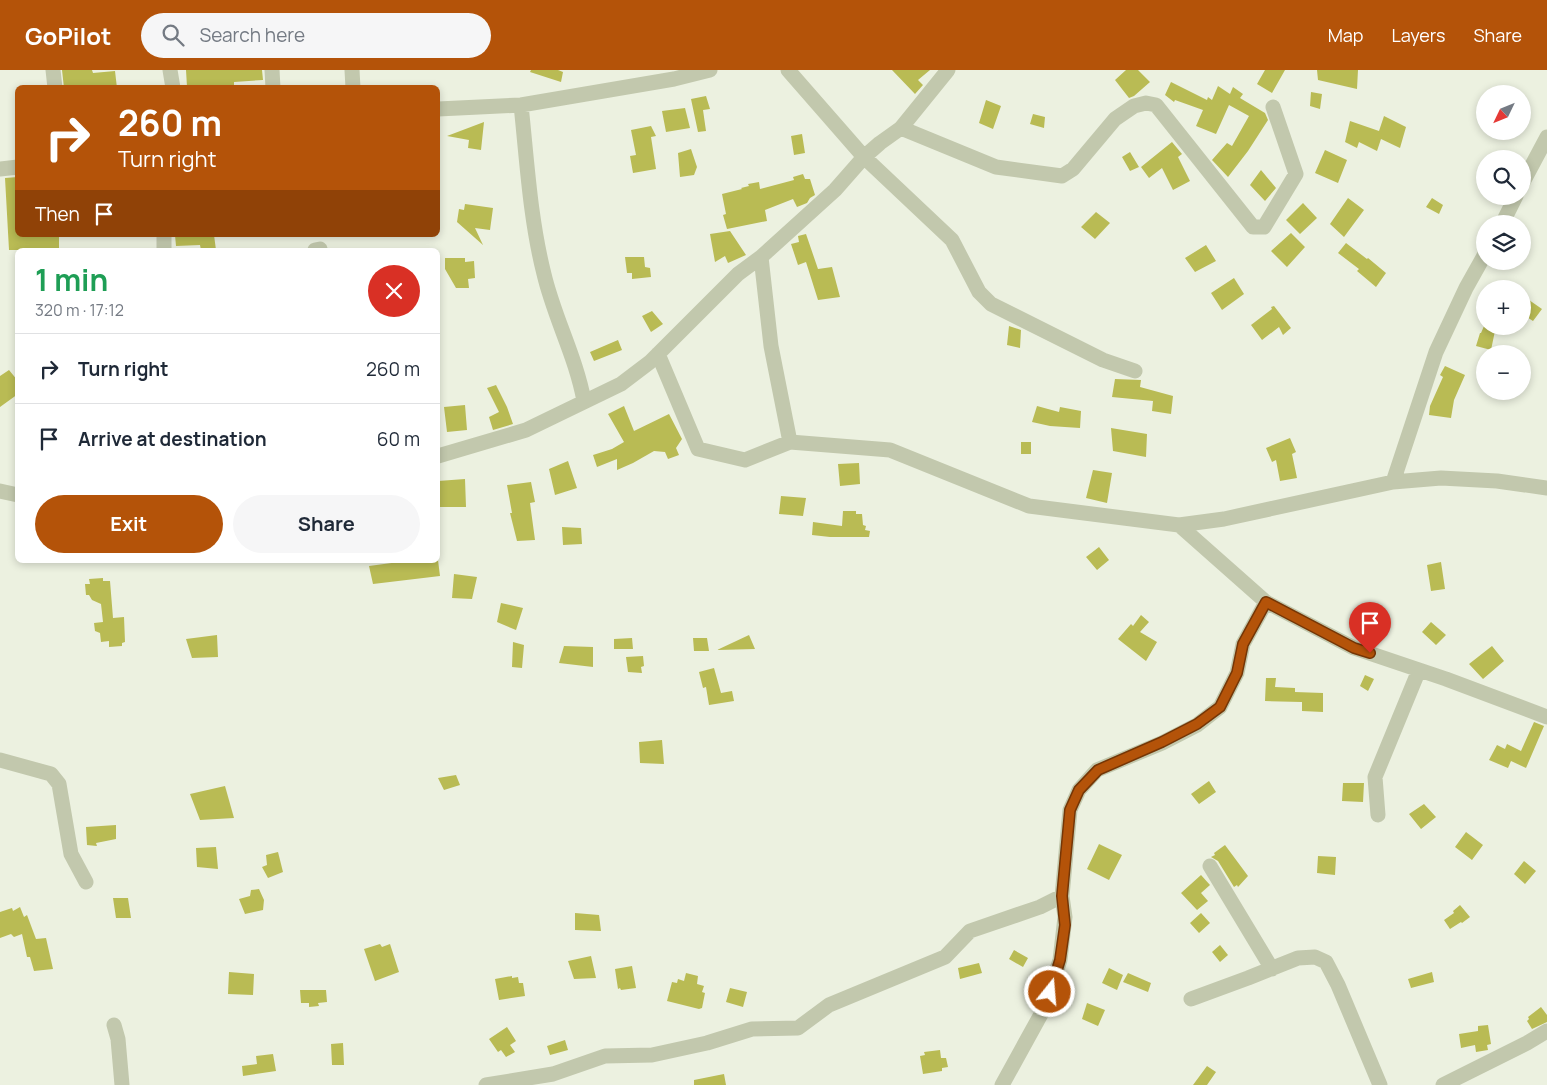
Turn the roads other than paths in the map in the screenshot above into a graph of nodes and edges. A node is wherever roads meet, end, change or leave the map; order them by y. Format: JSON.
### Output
{"nodes":[{"id":1,"x":54,"y":70,"type":"edge"},
{"id":2,"x":170,"y":70,"type":"edge"},
{"id":3,"x":272,"y":70,"type":"edge"},
{"id":4,"x":352,"y":70,"type":"edge"},
{"id":5,"x":710,"y":70,"type":"edge"},
{"id":6,"x":788,"y":70,"type":"edge"},
{"id":7,"x":948,"y":70,"type":"edge"},
{"id":8,"x":55,"y":85,"type":"edge"},
{"id":9,"x":172,"y":85,"type":"edge"},
{"id":10,"x":273,"y":85,"type":"edge"},
{"id":11,"x":352,"y":85,"type":"edge"},
{"id":12,"x":521,"y":105,"type":"junction"},
{"id":13,"x":1273,"y":107,"type":"dead end"},
{"id":14,"x":440,"y":110,"type":"edge"},
{"id":15,"x":901,"y":128,"type":"junction"},
{"id":16,"x":1547,"y":138,"type":"edge"},
{"id":17,"x":864,"y":157,"type":"junction"},
{"id":18,"x":15,"y":167,"type":"edge"},
{"id":19,"x":1531,"y":167,"type":"edge"},
{"id":20,"x":0,"y":169,"type":"edge"},
{"id":21,"x":761,"y":257,"type":"junction"},
{"id":22,"x":1476,"y":270,"type":"edge"},
{"id":23,"x":658,"y":354,"type":"junction"},
{"id":24,"x":1135,"y":371,"type":"dead end"},
{"id":25,"x":584,"y":401,"type":"junction"},
{"id":26,"x":790,"y":442,"type":"junction"},
{"id":27,"x":440,"y":455,"type":"edge"},
{"id":28,"x":1393,"y":482,"type":"junction"},
{"id":29,"x":1547,"y":488,"type":"edge"},
{"id":30,"x":0,"y":491,"type":"edge"},
{"id":31,"x":15,"y":494,"type":"edge"},
{"id":32,"x":1179,"y":525,"type":"junction"},
{"id":33,"x":1266,"y":602,"type":"junction"},
{"id":34,"x":1420,"y":670,"type":"junction"},
{"id":35,"x":1547,"y":717,"type":"edge"},
{"id":36,"x":0,"y":760,"type":"edge"},
{"id":37,"x":1378,"y":815,"type":"dead end"},
{"id":38,"x":1210,"y":866,"type":"dead end"},
{"id":39,"x":86,"y":882,"type":"dead end"},
{"id":40,"x":1062,"y":896,"type":"junction"},
{"id":41,"x":1272,"y":968,"type":"junction"},
{"id":42,"x":1191,"y":999,"type":"dead end"},
{"id":43,"x":114,"y":1025,"type":"dead end"},
{"id":44,"x":1547,"y":1031,"type":"edge"},
{"id":45,"x":554,"y":1080,"type":"edge"},
{"id":46,"x":122,"y":1085,"type":"edge"},
{"id":47,"x":486,"y":1085,"type":"edge"},
{"id":48,"x":1002,"y":1085,"type":"edge"},
{"id":49,"x":1380,"y":1085,"type":"edge"},
{"id":50,"x":1443,"y":1085,"type":"edge"}],
"edges":[{"from":1,"to":8,"type":"street"},
{"from":2,"to":9,"type":"street"},
{"from":3,"to":10,"type":"street"},
{"from":4,"to":11,"type":"street"},
{"from":5,"to":12,"type":"street"},
{"from":6,"to":17,"type":"street"},
{"from":7,"to":15,"type":"street"},
{"from":12,"to":14,"type":"street"},
{"from":12,"to":25,"type":"street"},
{"from":13,"to":15,"type":"street"},
{"from":15,"to":17,"type":"street"},
{"from":16,"to":19,"type":"street"},
{"from":17,"to":21,"type":"street"},
{"from":17,"to":24,"type":"street"},
{"from":18,"to":20,"type":"street"},
{"from":21,"to":23,"type":"street"},
{"from":21,"to":26,"type":"street"},
{"from":22,"to":28,"type":"street"},
{"from":23,"to":25,"type":"street"},
{"from":23,"to":26,"type":"street"},
{"from":25,"to":27,"type":"street"},
{"from":26,"to":32,"type":"street"},
{"from":28,"to":29,"type":"street"},
{"from":28,"to":32,"type":"street"},
{"from":30,"to":31,"type":"street"},
{"from":32,"to":33,"type":"street"},
{"from":33,"to":34,"type":"street"},
{"from":33,"to":40,"type":"street"},
{"from":34,"to":35,"type":"street"},
{"from":34,"to":37,"type":"street"},
{"from":36,"to":39,"type":"street"},
{"from":38,"to":41,"type":"street"},
{"from":40,"to":45,"type":"street"},
{"from":40,"to":48,"type":"street"},
{"from":41,"to":42,"type":"street"},
{"from":41,"to":49,"type":"street"},
{"from":43,"to":46,"type":"street"},
{"from":44,"to":50,"type":"street"},
{"from":45,"to":47,"type":"street"}]}
